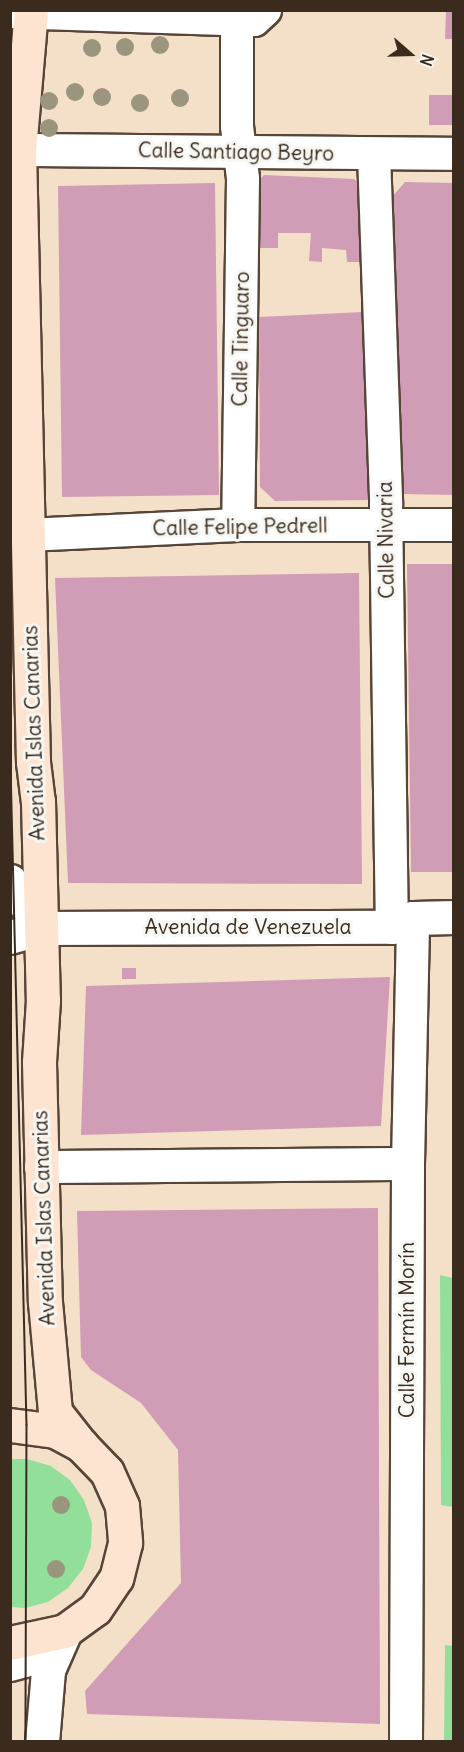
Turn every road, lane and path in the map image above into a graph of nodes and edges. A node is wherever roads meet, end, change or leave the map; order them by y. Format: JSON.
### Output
{"nodes":[{"id":1,"x":21,"y":11,"type":"edge"},
{"id":2,"x":246,"y":13,"type":"edge"},
{"id":3,"x":19,"y":150,"type":"junction"},
{"id":4,"x":243,"y":152,"type":"junction"},
{"id":5,"x":374,"y":154,"type":"junction"},
{"id":6,"x":453,"y":154,"type":"edge"},
{"id":7,"x":238,"y":525,"type":"junction"},
{"id":8,"x":386,"y":525,"type":"junction"},
{"id":9,"x":453,"y":525,"type":"edge"},
{"id":10,"x":27,"y":535,"type":"junction"},
{"id":11,"x":10,"y":881,"type":"edge"},
{"id":12,"x":453,"y":917,"type":"edge"},
{"id":13,"x":403,"y":922,"type":"junction"},
{"id":14,"x":41,"y":928,"type":"junction"},
{"id":15,"x":10,"y":937,"type":"edge"},
{"id":16,"x":408,"y":1164,"type":"junction"},
{"id":17,"x":40,"y":1167,"type":"junction"},
{"id":18,"x":10,"y":1425,"type":"edge"},
{"id":19,"x":81,"y":1445,"type":"junction"},
{"id":20,"x":62,"y":1632,"type":"junction"},
{"id":21,"x":10,"y":1643,"type":"edge"},
{"id":22,"x":10,"y":1665,"type":"edge"},
{"id":23,"x":42,"y":1742,"type":"edge"},
{"id":24,"x":406,"y":1742,"type":"edge"}],
"edges":[{"from":1,"to":2,"type":"street"},
{"from":1,"to":3,"type":"main road","name":"Avenida Islas Canarias"},
{"from":2,"to":4,"type":"street","name":"Calle Tinguaro"},
{"from":3,"to":4,"type":"street","name":"Calle Santiago Beyro"},
{"from":3,"to":10,"type":"main road","name":"Avenida Islas Canarias"},
{"from":4,"to":5,"type":"street","name":"Calle Santiago Beyro"},
{"from":4,"to":7,"type":"street","name":"Calle Tinguaro"},
{"from":5,"to":6,"type":"street","name":"Calle Santiago Beyro"},
{"from":5,"to":8,"type":"street","name":"Calle Nivaria"},
{"from":7,"to":8,"type":"street","name":"Calle Felipe Pedrell"},
{"from":7,"to":10,"type":"street","name":"Calle Felipe Pedrell"},
{"from":8,"to":9,"type":"street","name":"Calle Felipe Pedrell"},
{"from":8,"to":13,"type":"street","name":"Calle Nivaria"},
{"from":10,"to":14,"type":"main road","name":"Avenida Islas Canarias"},
{"from":11,"to":14,"type":"street"},
{"from":12,"to":13,"type":"street","name":"Avenida de Venezuela"},
{"from":13,"to":14,"type":"street","name":"Avenida de Venezuela"},
{"from":13,"to":16,"type":"street","name":"Calle Fermín Morín"},
{"from":14,"to":15,"type":"street","name":"Avenida de Venezuela"},
{"from":14,"to":17,"type":"main road","name":"Avenida Islas Canarias"},
{"from":16,"to":17,"type":"street"},
{"from":16,"to":24,"type":"street","name":"Calle Fermín Morín"},
{"from":17,"to":19,"type":"main road","name":"Avenida Islas Canarias"},
{"from":18,"to":19,"type":"main road"},
{"from":19,"to":20,"type":"main road"},
{"from":20,"to":21,"type":"main road"},
{"from":20,"to":22,"type":"street"},
{"from":20,"to":23,"type":"street"}]}
